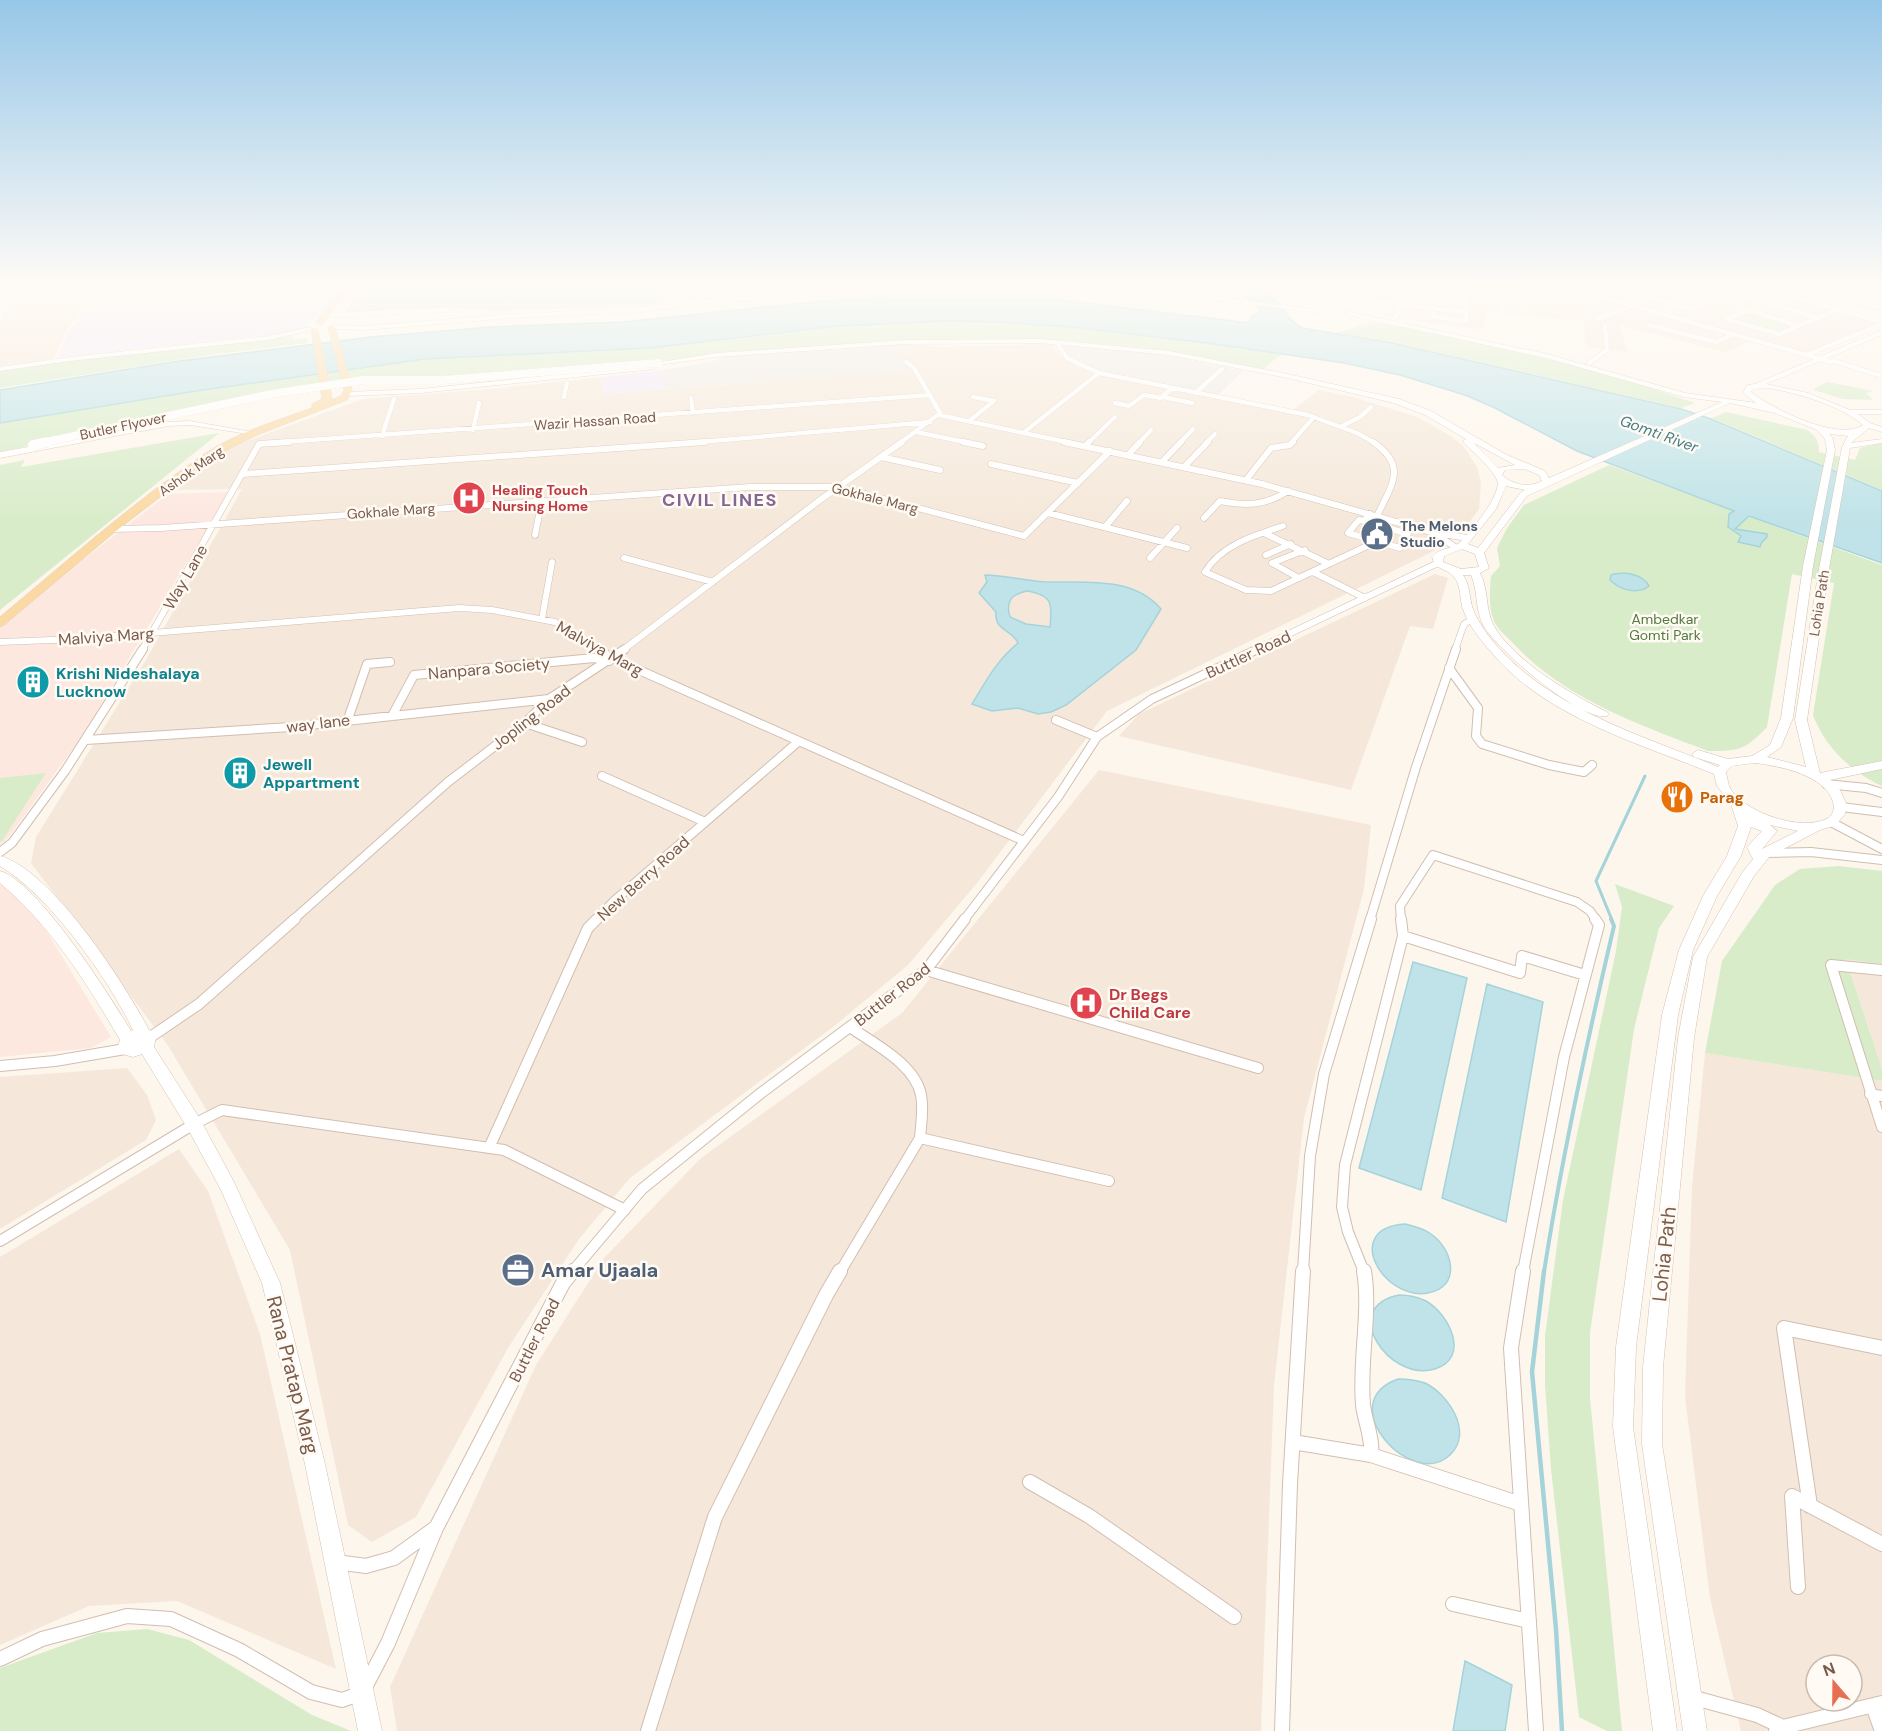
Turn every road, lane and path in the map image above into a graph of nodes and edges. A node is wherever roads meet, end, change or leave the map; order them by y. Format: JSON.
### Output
{"nodes":[{"id":1,"x":31,"y":365,"type":"edge"},
{"id":2,"x":321,"y":365,"type":"edge"},
{"id":3,"x":342,"y":365,"type":"edge"},
{"id":4,"x":635,"y":365,"type":"edge"},
{"id":5,"x":651,"y":365,"type":"edge"},
{"id":6,"x":910,"y":365,"type":"edge"},
{"id":7,"x":1081,"y":365,"type":"edge"},
{"id":8,"x":1227,"y":365,"type":"edge"},
{"id":9,"x":1579,"y":365,"type":"edge"},
{"id":10,"x":1595,"y":365,"type":"edge"},
{"id":11,"x":1805,"y":365,"type":"edge"},
{"id":12,"x":1822,"y":365,"type":"edge"},
{"id":13,"x":1851,"y":365,"type":"edge"},
{"id":14,"x":0,"y":369,"type":"edge"},
{"id":15,"x":1222,"y":369,"type":"dead end"},
{"id":16,"x":1099,"y":373,"type":"junction"},
{"id":17,"x":1806,"y":373,"type":"dead end"},
{"id":18,"x":1882,"y":375,"type":"edge"},
{"id":19,"x":567,"y":383,"type":"dead end"},
{"id":20,"x":1172,"y":388,"type":"junction"},
{"id":21,"x":348,"y":392,"type":"junction"},
{"id":22,"x":1746,"y":392,"type":"junction"},
{"id":23,"x":1195,"y":393,"type":"junction"},
{"id":24,"x":1684,"y":395,"type":"junction"},
{"id":25,"x":930,"y":396,"type":"junction"},
{"id":26,"x":564,"y":397,"type":"dead end"},
{"id":27,"x":973,"y":397,"type":"dead end"},
{"id":28,"x":1163,"y":397,"type":"junction"},
{"id":29,"x":691,"y":398,"type":"dead end"},
{"id":30,"x":394,"y":399,"type":"dead end"},
{"id":31,"x":1729,"y":401,"type":"junction"},
{"id":32,"x":479,"y":403,"type":"dead end"},
{"id":33,"x":1115,"y":403,"type":"dead end"},
{"id":34,"x":326,"y":404,"type":"junction"},
{"id":35,"x":1192,"y":404,"type":"dead end"},
{"id":36,"x":1371,"y":407,"type":"dead end"},
{"id":37,"x":1835,"y":407,"type":"junction"},
{"id":38,"x":1710,"y":409,"type":"junction"},
{"id":39,"x":1420,"y":411,"type":"junction"},
{"id":40,"x":1778,"y":411,"type":"junction"},
{"id":41,"x":1882,"y":412,"type":"edge"},
{"id":42,"x":693,"y":413,"type":"junction"},
{"id":43,"x":939,"y":415,"type":"junction"},
{"id":44,"x":1114,"y":417,"type":"dead end"},
{"id":45,"x":1314,"y":417,"type":"junction"},
{"id":46,"x":1882,"y":420,"type":"edge"},
{"id":47,"x":969,"y":421,"type":"junction"},
{"id":48,"x":930,"y":422,"type":"junction"},
{"id":49,"x":1867,"y":424,"type":"junction"},
{"id":50,"x":1342,"y":426,"type":"junction"},
{"id":51,"x":1193,"y":429,"type":"dead end"},
{"id":52,"x":1820,"y":429,"type":"junction"},
{"id":53,"x":473,"y":430,"type":"junction"},
{"id":54,"x":1151,"y":430,"type":"dead end"},
{"id":55,"x":1882,"y":430,"type":"edge"},
{"id":56,"x":248,"y":432,"type":"junction"},
{"id":57,"x":916,"y":432,"type":"junction"},
{"id":58,"x":1023,"y":433,"type":"junction"},
{"id":59,"x":1856,"y":433,"type":"junction"},
{"id":60,"x":1215,"y":434,"type":"dead end"},
{"id":61,"x":382,"y":436,"type":"junction"},
{"id":62,"x":1882,"y":441,"type":"edge"},
{"id":63,"x":259,"y":444,"type":"joint"},
{"id":64,"x":983,"y":446,"type":"dead end"},
{"id":65,"x":1084,"y":446,"type":"junction"},
{"id":66,"x":1845,"y":450,"type":"junction"},
{"id":67,"x":1110,"y":451,"type":"junction"},
{"id":68,"x":0,"y":453,"type":"edge"},
{"id":69,"x":1128,"y":455,"type":"junction"},
{"id":70,"x":881,"y":457,"type":"junction"},
{"id":71,"x":1162,"y":462,"type":"junction"},
{"id":72,"x":991,"y":464,"type":"dead end"},
{"id":73,"x":1184,"y":467,"type":"junction"},
{"id":74,"x":1526,"y":468,"type":"junction"},
{"id":75,"x":1578,"y":468,"type":"junction"},
{"id":76,"x":940,"y":470,"type":"dead end"},
{"id":77,"x":243,"y":474,"type":"junction"},
{"id":78,"x":1499,"y":476,"type":"junction"},
{"id":79,"x":1246,"y":480,"type":"junction"},
{"id":80,"x":1078,"y":483,"type":"junction"},
{"id":81,"x":1541,"y":486,"type":"junction"},
{"id":82,"x":838,"y":487,"type":"junction"},
{"id":83,"x":1287,"y":491,"type":"junction"},
{"id":84,"x":542,"y":500,"type":"junction"},
{"id":85,"x":1127,"y":501,"type":"dead end"},
{"id":86,"x":1048,"y":513,"type":"junction"},
{"id":87,"x":1374,"y":515,"type":"junction"},
{"id":88,"x":1204,"y":518,"type":"dead end"},
{"id":89,"x":1364,"y":521,"type":"junction"},
{"id":90,"x":215,"y":524,"type":"junction"},
{"id":91,"x":1283,"y":526,"type":"dead end"},
{"id":92,"x":1105,"y":527,"type":"junction"},
{"id":93,"x":1177,"y":528,"type":"dead end"},
{"id":94,"x":112,"y":529,"type":"junction"},
{"id":95,"x":1264,"y":532,"type":"junction"},
{"id":96,"x":1435,"y":533,"type":"junction"},
{"id":97,"x":535,"y":535,"type":"dead end"},
{"id":98,"x":1163,"y":542,"type":"junction"},
{"id":99,"x":1291,"y":544,"type":"junction"},
{"id":100,"x":1461,"y":544,"type":"junction"},
{"id":101,"x":1367,"y":546,"type":"dead end"},
{"id":102,"x":1187,"y":548,"type":"dead end"},
{"id":103,"x":1305,"y":550,"type":"junction"},
{"id":104,"x":1479,"y":553,"type":"junction"},
{"id":105,"x":1266,"y":555,"type":"dead end"},
{"id":106,"x":624,"y":558,"type":"dead end"},
{"id":107,"x":1150,"y":558,"type":"dead end"},
{"id":108,"x":552,"y":562,"type":"dead end"},
{"id":109,"x":1438,"y":563,"type":"junction"},
{"id":110,"x":1329,"y":564,"type":"junction"},
{"id":111,"x":1452,"y":570,"type":"junction"},
{"id":112,"x":1313,"y":572,"type":"junction"},
{"id":113,"x":1474,"y":572,"type":"junction"},
{"id":114,"x":1299,"y":578,"type":"junction"},
{"id":115,"x":713,"y":582,"type":"junction"},
{"id":116,"x":1365,"y":598,"type":"junction"},
{"id":117,"x":0,"y":614,"type":"edge"},
{"id":118,"x":542,"y":619,"type":"junction"},
{"id":119,"x":1473,"y":620,"type":"junction"},
{"id":120,"x":0,"y":623,"type":"edge"},
{"id":121,"x":153,"y":632,"type":"junction"},
{"id":122,"x":0,"y":642,"type":"edge"},
{"id":123,"x":610,"y":659,"type":"junction"},
{"id":124,"x":390,"y":662,"type":"dead end"},
{"id":125,"x":1449,"y":668,"type":"junction"},
{"id":126,"x":549,"y":699,"type":"junction"},
{"id":127,"x":392,"y":716,"type":"junction"},
{"id":128,"x":348,"y":719,"type":"junction"},
{"id":129,"x":1056,"y":720,"type":"dead end"},
{"id":130,"x":525,"y":723,"type":"junction"},
{"id":131,"x":1097,"y":737,"type":"junction"},
{"id":132,"x":86,"y":740,"type":"junction"},
{"id":133,"x":582,"y":741,"type":"dead end"},
{"id":134,"x":799,"y":741,"type":"junction"},
{"id":135,"x":1755,"y":759,"type":"junction"},
{"id":136,"x":1592,"y":765,"type":"dead end"},
{"id":137,"x":1882,"y":765,"type":"edge"},
{"id":138,"x":1724,"y":768,"type":"junction"},
{"id":139,"x":602,"y":776,"type":"dead end"},
{"id":140,"x":1820,"y":780,"type":"junction"},
{"id":141,"x":1882,"y":794,"type":"edge"},
{"id":142,"x":1737,"y":804,"type":"junction"},
{"id":143,"x":1841,"y":807,"type":"junction"},
{"id":144,"x":1882,"y":812,"type":"edge"},
{"id":145,"x":705,"y":822,"type":"junction"},
{"id":146,"x":1824,"y":824,"type":"junction"},
{"id":147,"x":1745,"y":826,"type":"junction"},
{"id":148,"x":1024,"y":841,"type":"junction"},
{"id":149,"x":1882,"y":849,"type":"edge"},
{"id":150,"x":0,"y":852,"type":"edge"},
{"id":151,"x":1762,"y":855,"type":"junction"},
{"id":152,"x":0,"y":860,"type":"edge"},
{"id":153,"x":1882,"y":860,"type":"edge"},
{"id":154,"x":0,"y":876,"type":"edge"},
{"id":155,"x":1403,"y":936,"type":"junction"},
{"id":156,"x":926,"y":970,"type":"junction"},
{"id":157,"x":1882,"y":970,"type":"edge"},
{"id":158,"x":1585,"y":975,"type":"junction"},
{"id":159,"x":850,"y":1027,"type":"junction"},
{"id":160,"x":138,"y":1041,"type":"junction"},
{"id":161,"x":0,"y":1066,"type":"edge"},
{"id":162,"x":1258,"y":1068,"type":"dead end"},
{"id":163,"x":1870,"y":1094,"type":"junction"},
{"id":164,"x":1882,"y":1096,"type":"edge"},
{"id":165,"x":194,"y":1124,"type":"junction"},
{"id":166,"x":1882,"y":1127,"type":"edge"},
{"id":167,"x":920,"y":1138,"type":"junction"},
{"id":168,"x":489,"y":1148,"type":"junction"},
{"id":169,"x":1109,"y":1181,"type":"dead end"},
{"id":170,"x":625,"y":1210,"type":"junction"},
{"id":171,"x":0,"y":1241,"type":"edge"},
{"id":172,"x":1882,"y":1348,"type":"edge"},
{"id":173,"x":1293,"y":1442,"type":"junction"},
{"id":174,"x":1371,"y":1455,"type":"junction"},
{"id":175,"x":1030,"y":1482,"type":"dead end"},
{"id":176,"x":1521,"y":1504,"type":"junction"},
{"id":177,"x":1810,"y":1506,"type":"junction"},
{"id":178,"x":436,"y":1527,"type":"junction"},
{"id":179,"x":1882,"y":1544,"type":"edge"},
{"id":180,"x":335,"y":1562,"type":"junction"},
{"id":181,"x":1798,"y":1587,"type":"dead end"},
{"id":182,"x":1453,"y":1604,"type":"dead end"},
{"id":183,"x":1234,"y":1617,"type":"dead end"},
{"id":184,"x":1529,"y":1621,"type":"junction"},
{"id":185,"x":0,"y":1659,"type":"edge"},
{"id":186,"x":362,"y":1693,"type":"junction"},
{"id":187,"x":1690,"y":1697,"type":"junction"},
{"id":188,"x":1877,"y":1705,"type":"edge"},
{"id":189,"x":1779,"y":1729,"type":"edge"},
{"id":190,"x":370,"y":1731,"type":"edge"},
{"id":191,"x":648,"y":1731,"type":"edge"},
{"id":192,"x":1282,"y":1731,"type":"edge"},
{"id":193,"x":1536,"y":1731,"type":"edge"},
{"id":194,"x":1665,"y":1731,"type":"edge"},
{"id":195,"x":1695,"y":1731,"type":"edge"},
{"id":196,"x":1882,"y":1731,"type":"edge"}],
"edges":[{"from":1,"to":14,"type":"main road"},
{"from":2,"to":34,"type":"main road"},
{"from":3,"to":21,"type":"main road"},
{"from":4,"to":68,"type":"main road","name":"Butler Flyover","bridge":true},
{"from":5,"to":21,"type":"main road"},
{"from":6,"to":25,"type":"street"},
{"from":7,"to":16,"type":"street"},
{"from":8,"to":39,"type":"main road"},
{"from":9,"to":24,"type":"main road"},
{"from":10,"to":22,"type":"main road"},
{"from":11,"to":22,"type":"main road"},
{"from":12,"to":17,"type":"main road"},
{"from":13,"to":18,"type":"street"},
{"from":15,"to":23,"type":"street"},
{"from":16,"to":20,"type":"street"},
{"from":16,"to":58,"type":"street"},
{"from":19,"to":26,"type":"street"},
{"from":20,"to":23,"type":"street"},
{"from":20,"to":28,"type":"street"},
{"from":21,"to":34,"type":"main road","name":"Ashok Marg"},
{"from":22,"to":31,"type":"main road"},
{"from":22,"to":37,"type":"main road"},
{"from":22,"to":40,"type":"main road"},
{"from":23,"to":45,"type":"street"},
{"from":24,"to":31,"type":"main road"},
{"from":24,"to":38,"type":"main road"},
{"from":25,"to":42,"type":"street","name":"Wazir Hassan Road"},
{"from":25,"to":43,"type":"street"},
{"from":27,"to":47,"type":"street"},
{"from":28,"to":33,"type":"street"},
{"from":28,"to":35,"type":"street"},
{"from":29,"to":42,"type":"street"},
{"from":30,"to":61,"type":"street"},
{"from":31,"to":38,"type":"main road"},
{"from":31,"to":40,"type":"main road"},
{"from":32,"to":53,"type":"street"},
{"from":34,"to":56,"type":"main road","name":"Ashok Marg"},
{"from":34,"to":94,"type":"main road","name":"Ashok Marg"},
{"from":36,"to":50,"type":"street"},
{"from":37,"to":41,"type":"main road"},
{"from":37,"to":49,"type":"main road"},
{"from":38,"to":75,"type":"main road"},
{"from":39,"to":74,"type":"main road"},
{"from":39,"to":78,"type":"main road"},
{"from":40,"to":52,"type":"main road"},
{"from":42,"to":53,"type":"street","name":"Wazir Hassan Road"},
{"from":43,"to":47,"type":"street"},
{"from":43,"to":48,"type":"street","name":"Jopling Road"},
{"from":44,"to":65,"type":"street"},
{"from":45,"to":50,"type":"street"},
{"from":45,"to":79,"type":"street"},
{"from":46,"to":49,"type":"main road"},
{"from":47,"to":58,"type":"street"},
{"from":48,"to":57,"type":"street","name":"Jopling Road"},
{"from":48,"to":77,"type":"street"},
{"from":49,"to":55,"type":"main road"},
{"from":49,"to":59,"type":"main road","name":"Lohia Path"},
{"from":50,"to":87,"type":"street"},
{"from":51,"to":71,"type":"street"},
{"from":52,"to":59,"type":"main road"},
{"from":52,"to":135,"type":"main road","name":"Lohia Path"},
{"from":53,"to":61,"type":"street","name":"Wazir Hassan Road"},
{"from":54,"to":69,"type":"street"},
{"from":56,"to":68,"type":"main road"},
{"from":56,"to":117,"type":"main road","name":"Ashok Marg"},
{"from":57,"to":64,"type":"street"},
{"from":57,"to":70,"type":"street","name":"Jopling Road"},
{"from":58,"to":65,"type":"street"},
{"from":59,"to":66,"type":"main road","name":"Lohia Path"},
{"from":60,"to":73,"type":"street"},
{"from":61,"to":63,"type":"street","name":"Wazir Hassan Road"},
{"from":62,"to":66,"type":"main road"},
{"from":63,"to":77,"type":"street","name":"Way Lane"},
{"from":65,"to":67,"type":"street"},
{"from":66,"to":140,"type":"main road","name":"Lohia Path"},
{"from":67,"to":69,"type":"street"},
{"from":67,"to":80,"type":"street"},
{"from":69,"to":71,"type":"street"},
{"from":70,"to":76,"type":"street"},
{"from":70,"to":82,"type":"street","name":"Jopling Road"},
{"from":71,"to":73,"type":"street"},
{"from":72,"to":80,"type":"street"},
{"from":73,"to":79,"type":"street"},
{"from":74,"to":75,"type":"main road"},
{"from":74,"to":78,"type":"main road"},
{"from":74,"to":81,"type":"main road"},
{"from":75,"to":81,"type":"main road"},
{"from":77,"to":90,"type":"street","name":"Way Lane"},
{"from":78,"to":81,"type":"main road"},
{"from":78,"to":100,"type":"main road"},
{"from":79,"to":83,"type":"street"},
{"from":80,"to":86,"type":"street"},
{"from":81,"to":104,"type":"main road"},
{"from":82,"to":84,"type":"street","name":"Gokhale Marg"},
{"from":82,"to":86,"type":"street","name":"Gokhale Marg"},
{"from":82,"to":115,"type":"street","name":"Jopling Road"},
{"from":83,"to":87,"type":"street"},
{"from":83,"to":88,"type":"street"},
{"from":84,"to":90,"type":"street","name":"Gokhale Marg"},
{"from":84,"to":97,"type":"street"},
{"from":85,"to":92,"type":"street"},
{"from":86,"to":92,"type":"street"},
{"from":87,"to":89,"type":"street"},
{"from":87,"to":96,"type":"street"},
{"from":89,"to":89,"type":"street"},
{"from":90,"to":94,"type":"street","name":"Gokhale Marg"},
{"from":90,"to":121,"type":"street","name":"Way Lane"},
{"from":91,"to":95,"type":"street"},
{"from":92,"to":98,"type":"street"},
{"from":93,"to":98,"type":"street"},
{"from":94,"to":120,"type":"main road","name":"Ashok Marg"},
{"from":95,"to":99,"type":"street"},
{"from":95,"to":114,"type":"street"},
{"from":96,"to":100,"type":"street"},
{"from":96,"to":100,"type":"street"},
{"from":98,"to":102,"type":"street"},
{"from":98,"to":107,"type":"street"},
{"from":99,"to":103,"type":"street"},
{"from":99,"to":105,"type":"street"},
{"from":100,"to":104,"type":"main road"},
{"from":100,"to":109,"type":"main road"},
{"from":101,"to":110,"type":"street"},
{"from":103,"to":110,"type":"street"},
{"from":103,"to":114,"type":"street"},
{"from":104,"to":113,"type":"main road"},
{"from":106,"to":115,"type":"street"},
{"from":108,"to":118,"type":"street"},
{"from":109,"to":111,"type":"main road"},
{"from":109,"to":116,"type":"street","name":"Buttler Road"},
{"from":110,"to":112,"type":"street"},
{"from":111,"to":113,"type":"main road"},
{"from":111,"to":119,"type":"main road"},
{"from":112,"to":114,"type":"street"},
{"from":112,"to":116,"type":"street"},
{"from":113,"to":138,"type":"main road"},
{"from":115,"to":123,"type":"street","name":"Jopling Road"},
{"from":116,"to":131,"type":"street","name":"Buttler Road"},
{"from":118,"to":121,"type":"street","name":"Malviya Marg"},
{"from":118,"to":123,"type":"street","name":"Malviya Marg"},
{"from":119,"to":125,"type":"street"},
{"from":119,"to":138,"type":"main road"},
{"from":121,"to":122,"type":"street","name":"Malviya Marg"},
{"from":121,"to":132,"type":"street","name":"Way Lane"},
{"from":123,"to":126,"type":"street","name":"Jopling Road"},
{"from":123,"to":127,"type":"street","name":"Nanpara Society"},
{"from":123,"to":134,"type":"street","name":"Malviya Marg"},
{"from":124,"to":128,"type":"street"},
{"from":125,"to":136,"type":"street"},
{"from":125,"to":173,"type":"street"},
{"from":126,"to":127,"type":"street","name":"way lane"},
{"from":126,"to":130,"type":"street","name":"Jopling Road"},
{"from":127,"to":128,"type":"street","name":"way lane"},
{"from":128,"to":132,"type":"street","name":"way lane"},
{"from":129,"to":131,"type":"street"},
{"from":130,"to":133,"type":"street"},
{"from":130,"to":160,"type":"street","name":"Jopling Road"},
{"from":131,"to":148,"type":"street","name":"Buttler Road"},
{"from":132,"to":150,"type":"street","name":"Way Lane"},
{"from":134,"to":145,"type":"street","name":"New Berry Road"},
{"from":134,"to":148,"type":"street","name":"Malviya Marg"},
{"from":135,"to":138,"type":"main road"},
{"from":135,"to":140,"type":"main road"},
{"from":137,"to":140,"type":"main road"},
{"from":138,"to":142,"type":"main road"},
{"from":139,"to":145,"type":"street"},
{"from":140,"to":141,"type":"street"},
{"from":140,"to":143,"type":"main road","name":"Lohia Path"},
{"from":142,"to":146,"type":"main road"},
{"from":142,"to":147,"type":"main road"},
{"from":143,"to":144,"type":"street"},
{"from":143,"to":146,"type":"main road"},
{"from":145,"to":168,"type":"street","name":"New Berry Road"},
{"from":146,"to":149,"type":"street"},
{"from":146,"to":151,"type":"main road"},
{"from":147,"to":151,"type":"main road","name":"Lohia Path"},
{"from":147,"to":194,"type":"main road","name":"Lohia Path"},
{"from":148,"to":156,"type":"street","name":"Buttler Road"},
{"from":151,"to":153,"type":"street"},
{"from":151,"to":187,"type":"main road","name":"Lohia Path"},
{"from":152,"to":160,"type":"main road","name":"Rana Pratap Marg"},
{"from":154,"to":160,"type":"main road","name":"Rana Pratap Marg"},
{"from":155,"to":158,"type":"street"},
{"from":155,"to":158,"type":"street"},
{"from":155,"to":174,"type":"street"},
{"from":156,"to":159,"type":"street","name":"Buttler Road"},
{"from":156,"to":162,"type":"street"},
{"from":157,"to":163,"type":"street"},
{"from":158,"to":176,"type":"street"},
{"from":159,"to":167,"type":"street"},
{"from":159,"to":170,"type":"street","name":"Buttler Road"},
{"from":160,"to":161,"type":"street"},
{"from":160,"to":165,"type":"main road","name":"Rana Pratap Marg"},
{"from":163,"to":164,"type":"street"},
{"from":163,"to":166,"type":"street"},
{"from":165,"to":168,"type":"street"},
{"from":165,"to":171,"type":"street"},
{"from":165,"to":180,"type":"main road","name":"Rana Pratap Marg"},
{"from":167,"to":169,"type":"street"},
{"from":167,"to":191,"type":"street"},
{"from":168,"to":170,"type":"street"},
{"from":170,"to":178,"type":"street","name":"Buttler Road"},
{"from":172,"to":177,"type":"street"},
{"from":173,"to":174,"type":"street"},
{"from":173,"to":192,"type":"street"},
{"from":174,"to":176,"type":"street"},
{"from":175,"to":183,"type":"street"},
{"from":176,"to":184,"type":"street"},
{"from":177,"to":179,"type":"street"},
{"from":177,"to":181,"type":"street"},
{"from":178,"to":180,"type":"street","name":"Buttler Road"},
{"from":178,"to":186,"type":"street","name":"Buttler Road"},
{"from":180,"to":186,"type":"main road","name":"Rana Pratap Marg"},
{"from":182,"to":184,"type":"street"},
{"from":184,"to":193,"type":"street"},
{"from":185,"to":186,"type":"street"},
{"from":186,"to":190,"type":"main road","name":"Rana Pratap Marg"},
{"from":187,"to":189,"type":"street"},
{"from":187,"to":195,"type":"main road","name":"Lohia Path"},
{"from":188,"to":189,"type":"street"},
{"from":188,"to":196,"type":"street"}]}
